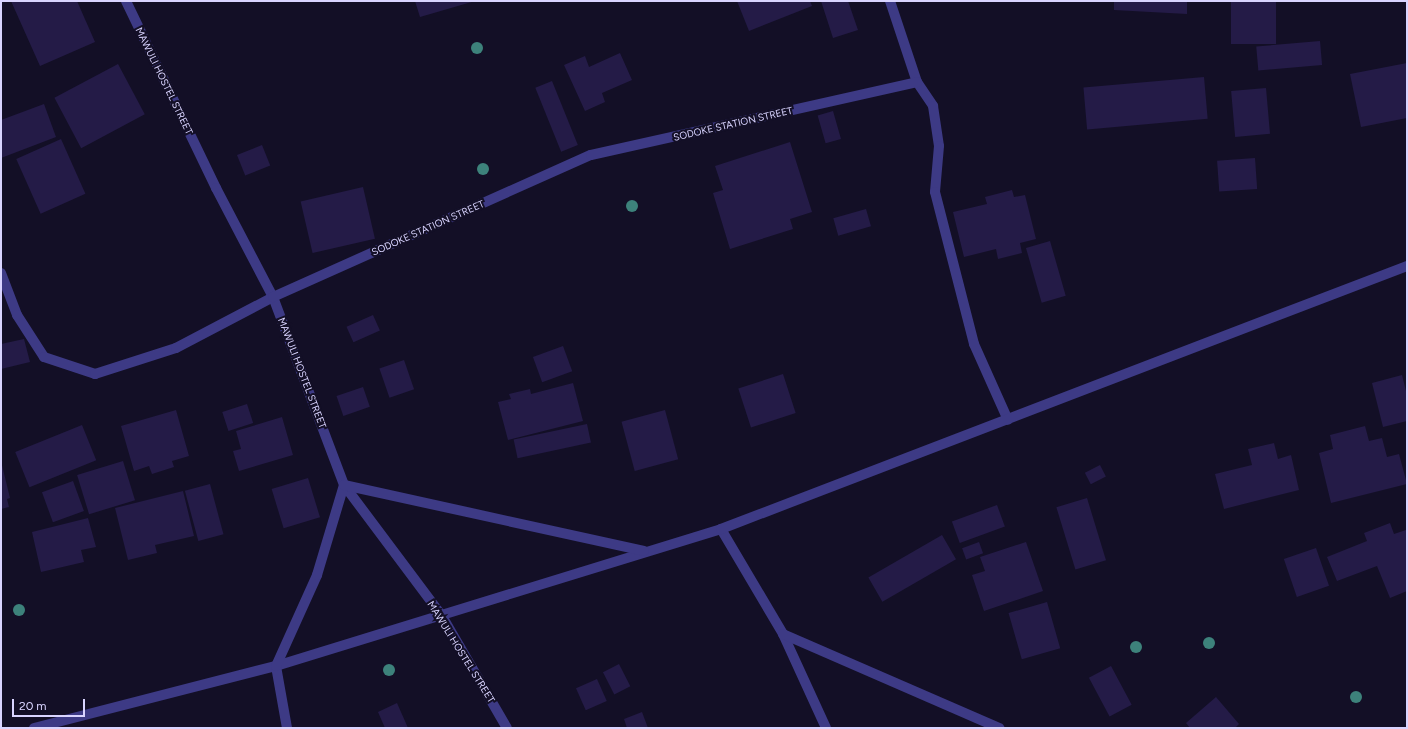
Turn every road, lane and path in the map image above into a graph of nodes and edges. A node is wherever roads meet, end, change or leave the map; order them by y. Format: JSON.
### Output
{"nodes":[{"id":1,"x":126,"y":1,"type":"edge"},
{"id":2,"x":890,"y":1,"type":"edge"},
{"id":3,"x":917,"y":82,"type":"junction"},
{"id":4,"x":1407,"y":266,"type":"edge"},
{"id":5,"x":1,"y":273,"type":"edge"},
{"id":6,"x":273,"y":297,"type":"junction"},
{"id":7,"x":1008,"y":420,"type":"junction"},
{"id":8,"x":344,"y":485,"type":"junction"},
{"id":9,"x":721,"y":529,"type":"junction"},
{"id":10,"x":644,"y":551,"type":"junction"},
{"id":11,"x":442,"y":616,"type":"junction"},
{"id":12,"x":783,"y":634,"type":"junction"},
{"id":13,"x":276,"y":666,"type":"junction"},
{"id":14,"x":34,"y":728,"type":"edge"},
{"id":15,"x":287,"y":728,"type":"edge"},
{"id":16,"x":507,"y":728,"type":"edge"},
{"id":17,"x":826,"y":728,"type":"edge"},
{"id":18,"x":999,"y":728,"type":"edge"}],
"edges":[{"from":1,"to":6,"type":"street","name":"MAWULI HOSTEL STREET"},
{"from":2,"to":3,"type":"street"},
{"from":3,"to":6,"type":"street","name":"SODOKE STATION STREET"},
{"from":3,"to":7,"type":"street"},
{"from":4,"to":7,"type":"street"},
{"from":5,"to":6,"type":"street","name":"SODOKE STATION STREET"},
{"from":6,"to":8,"type":"street","name":"MAWULI HOSTEL STREET"},
{"from":7,"to":9,"type":"street"},
{"from":8,"to":10,"type":"street"},
{"from":8,"to":11,"type":"street","name":"MAWULI HOSTEL STREET"},
{"from":8,"to":13,"type":"street"},
{"from":9,"to":10,"type":"street"},
{"from":9,"to":12,"type":"street"},
{"from":10,"to":11,"type":"street"},
{"from":11,"to":13,"type":"street"},
{"from":11,"to":16,"type":"street","name":"MAWULI HOSTEL STREET"},
{"from":12,"to":17,"type":"street"},
{"from":12,"to":18,"type":"street"},
{"from":13,"to":14,"type":"street"},
{"from":13,"to":15,"type":"street"}]}
